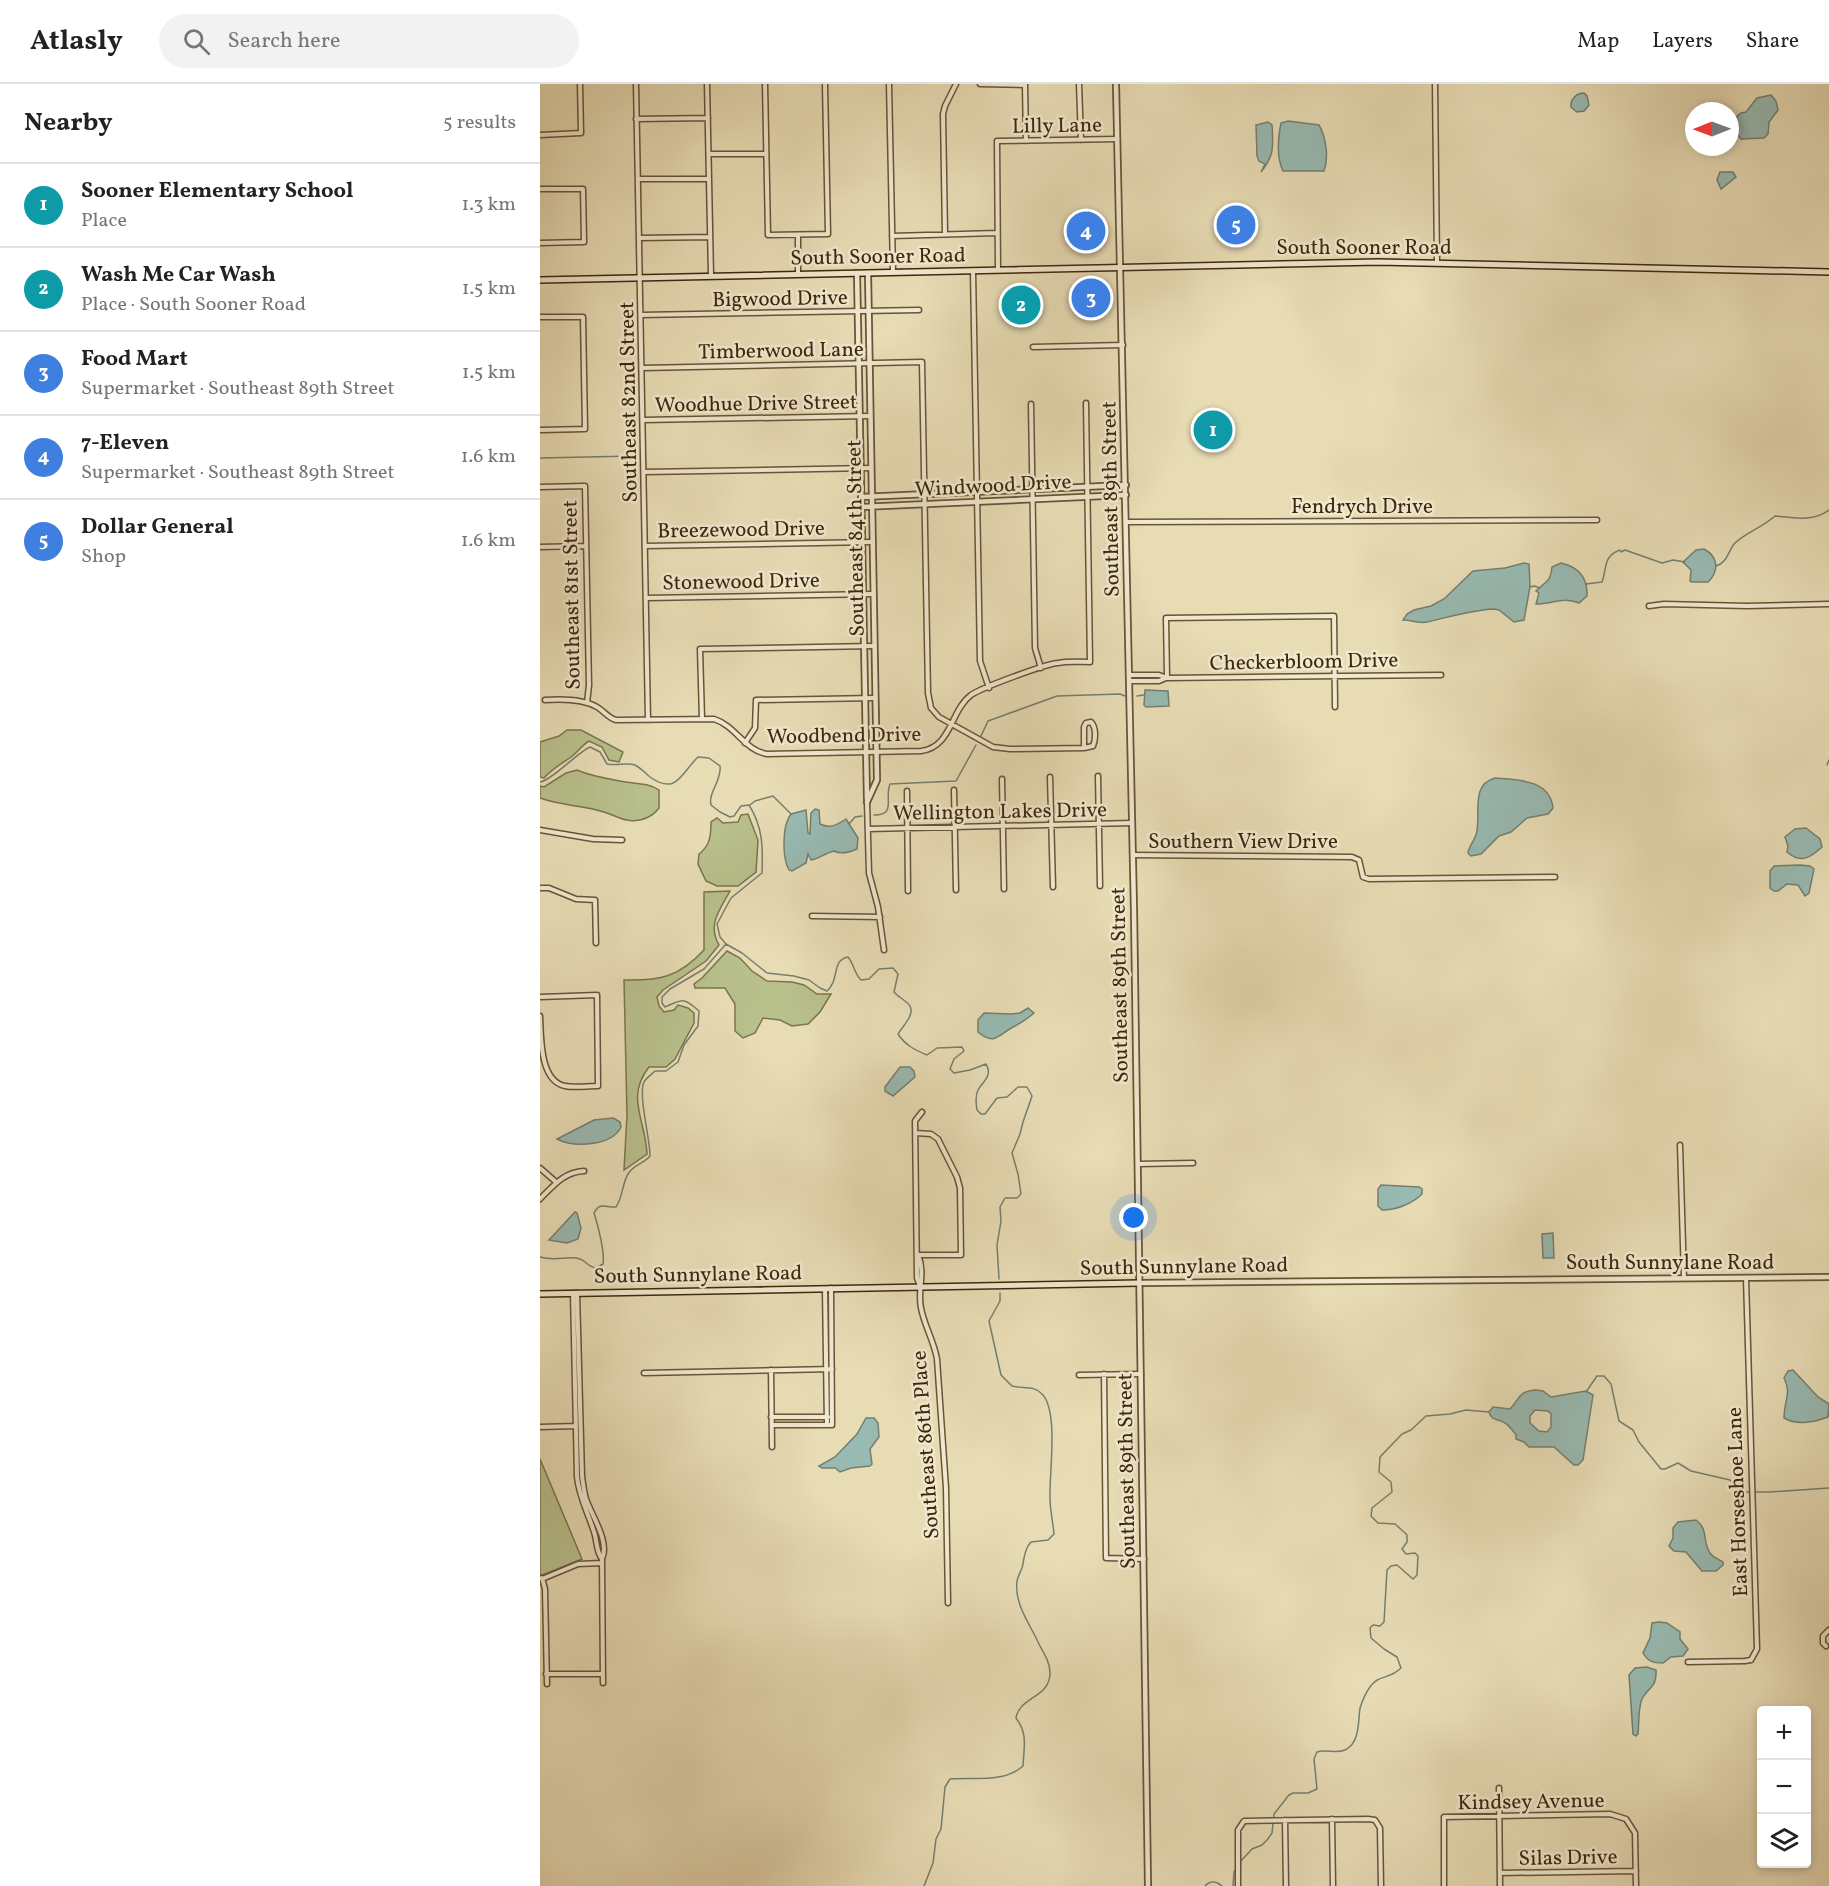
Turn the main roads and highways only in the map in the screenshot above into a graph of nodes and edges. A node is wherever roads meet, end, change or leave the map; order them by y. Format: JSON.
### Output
{"nodes":[{"id":1,"x":1829,"y":272,"type":"edge"},
{"id":2,"x":540,"y":280,"type":"edge"},
{"id":3,"x":1140,"y":1283,"type":"road end"},
{"id":4,"x":540,"y":1294,"type":"edge"}],
"edges":[{"from":1,"to":2,"type":"main road","name":"South Sooner Road"},
{"from":3,"to":4,"type":"main road","name":"South Sunnylane Road"}]}
